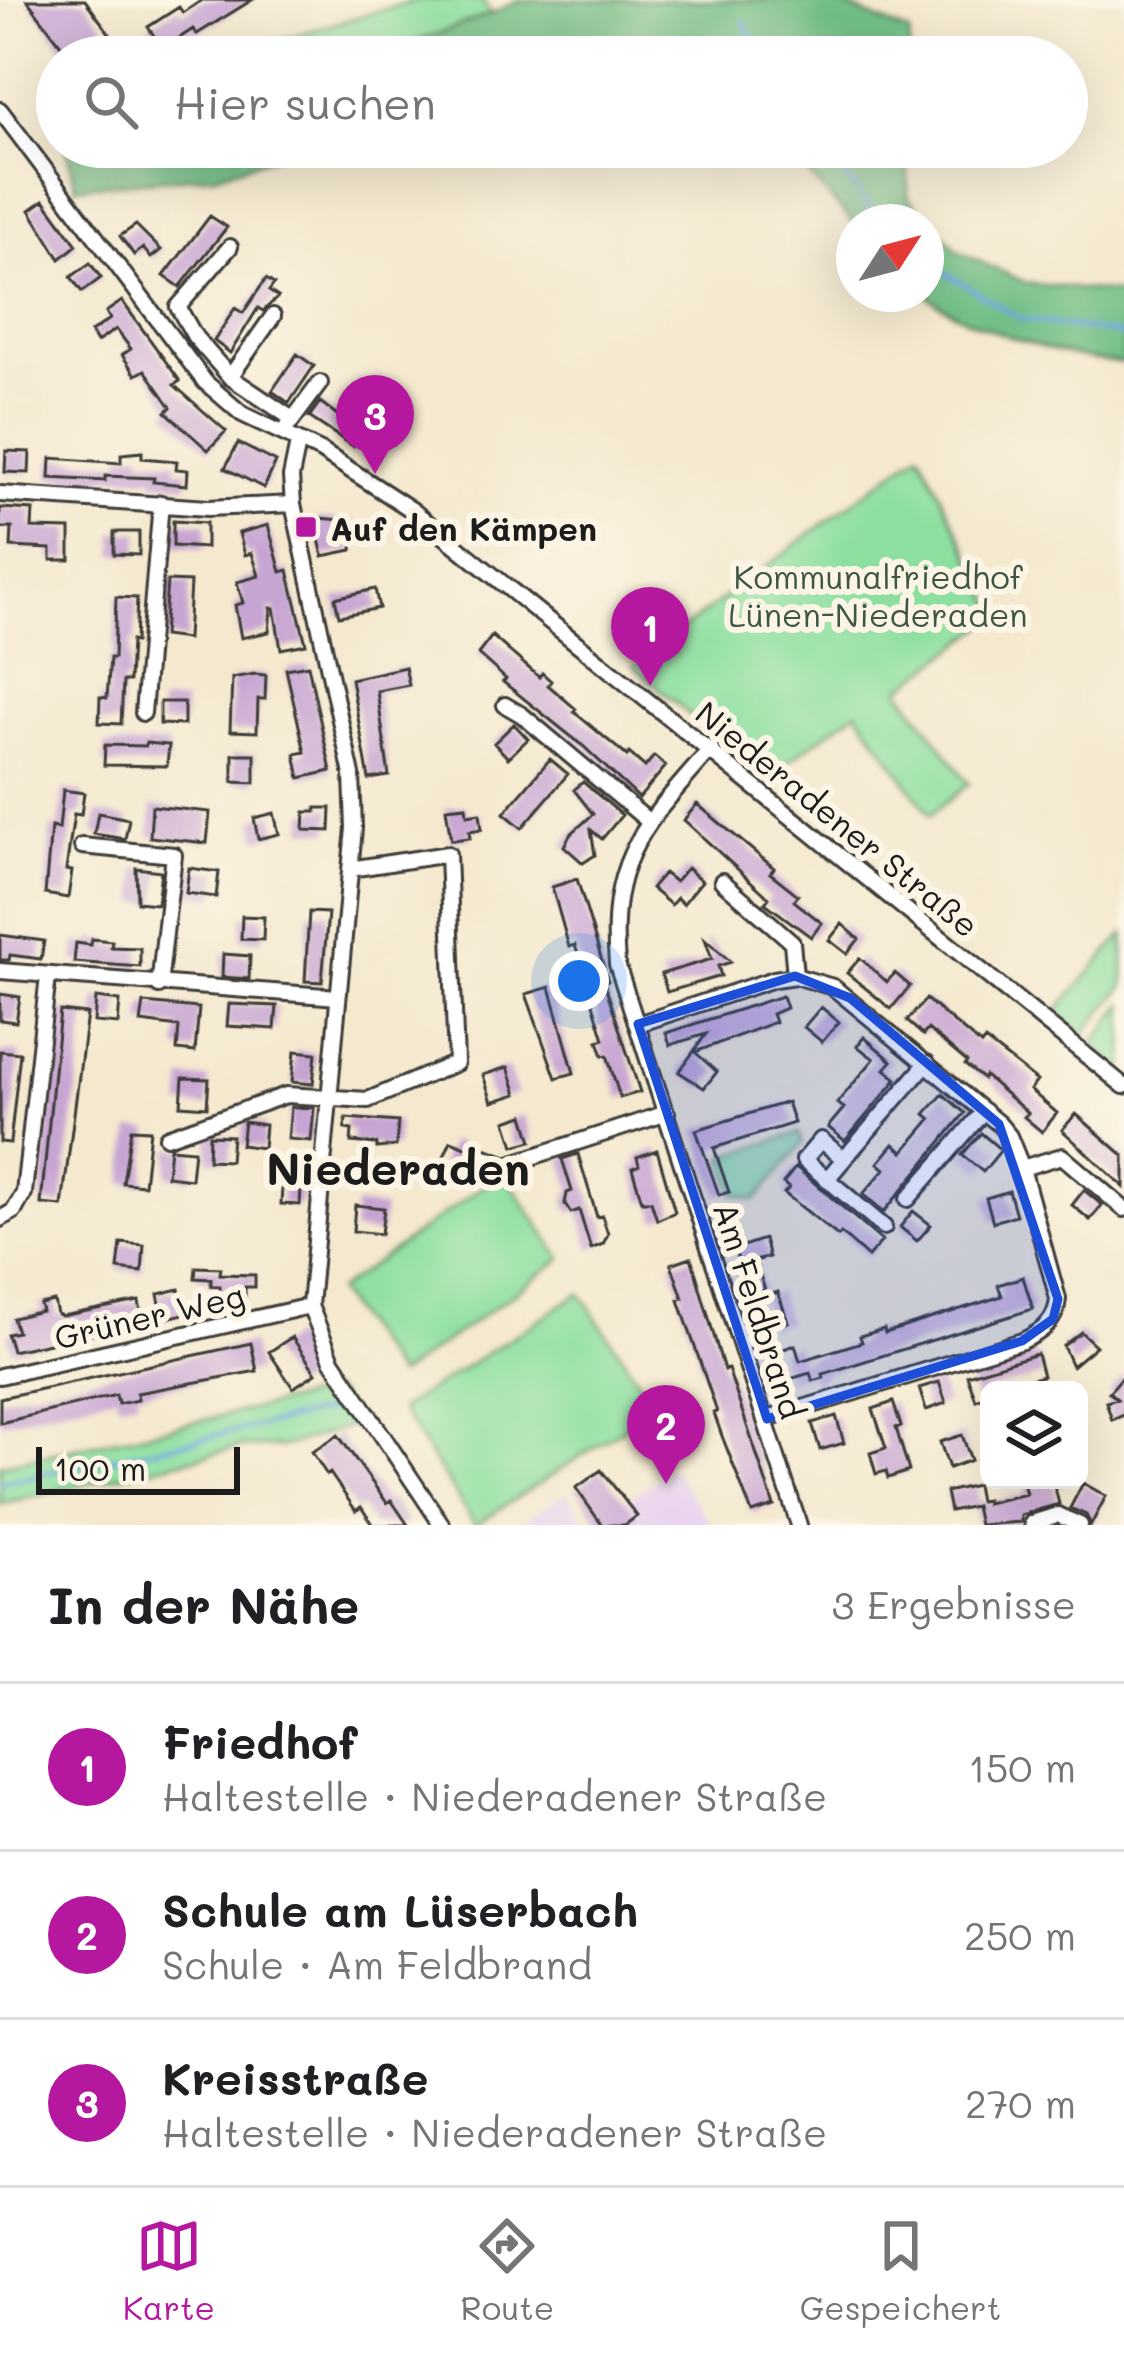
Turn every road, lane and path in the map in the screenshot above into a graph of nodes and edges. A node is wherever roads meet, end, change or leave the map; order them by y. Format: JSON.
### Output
{"nodes":[{"id":1,"x":0,"y":110,"type":"edge"},
{"id":2,"x":36,"y":158,"type":"edge"},
{"id":3,"x":44,"y":168,"type":"edge"},
{"id":4,"x":230,"y":248,"type":"dead end"},
{"id":5,"x":273,"y":316,"type":"dead end"},
{"id":6,"x":230,"y":377,"type":"junction"},
{"id":7,"x":320,"y":383,"type":"dead end"},
{"id":8,"x":291,"y":418,"type":"junction"},
{"id":9,"x":291,"y":440,"type":"junction"},
{"id":10,"x":0,"y":494,"type":"edge"},
{"id":11,"x":161,"y":502,"type":"junction"},
{"id":12,"x":292,"y":504,"type":"junction"},
{"id":13,"x":505,"y":705,"type":"dead end"},
{"id":14,"x":143,"y":713,"type":"dead end"},
{"id":15,"x":711,"y":749,"type":"junction"},
{"id":16,"x":648,"y":821,"type":"junction"},
{"id":17,"x":82,"y":847,"type":"dead end"},
{"id":18,"x":350,"y":868,"type":"junction"},
{"id":19,"x":722,"y":881,"type":"dead end"},
{"id":20,"x":0,"y":971,"type":"edge"},
{"id":21,"x":48,"y":976,"type":"junction"},
{"id":22,"x":796,"y":976,"type":"junction"},
{"id":23,"x":159,"y":986,"type":"junction"},
{"id":24,"x":338,"y":997,"type":"junction"},
{"id":25,"x":638,"y":1024,"type":"junction"},
{"id":26,"x":927,"y":1063,"type":"junction"},
{"id":27,"x":1124,"y":1086,"type":"edge"},
{"id":28,"x":328,"y":1098,"type":"junction"},
{"id":29,"x":984,"y":1111,"type":"junction"},
{"id":30,"x":667,"y":1113,"type":"junction"},
{"id":31,"x":167,"y":1137,"type":"dead end"},
{"id":32,"x":485,"y":1157,"type":"dead end"},
{"id":33,"x":844,"y":1159,"type":"junction"},
{"id":34,"x":1022,"y":1168,"type":"junction"},
{"id":35,"x":827,"y":1179,"type":"junction"},
{"id":36,"x":908,"y":1199,"type":"dead end"},
{"id":37,"x":1124,"y":1209,"type":"edge"},
{"id":38,"x":0,"y":1219,"type":"edge"},
{"id":39,"x":884,"y":1227,"type":"dead end"},
{"id":40,"x":310,"y":1306,"type":"junction"},
{"id":41,"x":0,"y":1376,"type":"edge"},
{"id":42,"x":767,"y":1419,"type":"junction"},
{"id":43,"x":1032,"y":1522,"type":"edge"},
{"id":44,"x":442,"y":1525,"type":"edge"},
{"id":45,"x":799,"y":1525,"type":"edge"},
{"id":46,"x":1080,"y":1525,"type":"edge"}],
"edges":[{"from":1,"to":2,"type":"street","name":"Niederadener Straße"},
{"from":3,"to":9,"type":"street","name":"Niederadener Straße"},
{"from":4,"to":6,"type":"street"},
{"from":5,"to":6,"type":"street"},
{"from":6,"to":8,"type":"street"},
{"from":7,"to":8,"type":"street"},
{"from":8,"to":9,"type":"street"},
{"from":9,"to":12,"type":"street"},
{"from":9,"to":15,"type":"street","name":"Niederadener Straße"},
{"from":10,"to":11,"type":"street"},
{"from":11,"to":12,"type":"street"},
{"from":11,"to":14,"type":"street"},
{"from":12,"to":18,"type":"street"},
{"from":13,"to":16,"type":"street"},
{"from":15,"to":16,"type":"street","name":"Am Feldbrand"},
{"from":15,"to":27,"type":"street","name":"Niederadener Straße"},
{"from":16,"to":25,"type":"street","name":"Am Feldbrand"},
{"from":17,"to":23,"type":"street"},
{"from":18,"to":24,"type":"street"},
{"from":18,"to":28,"type":"street"},
{"from":19,"to":22,"type":"street"},
{"from":20,"to":21,"type":"street"},
{"from":21,"to":23,"type":"street"},
{"from":21,"to":38,"type":"street"},
{"from":22,"to":25,"type":"street"},
{"from":22,"to":26,"type":"street"},
{"from":23,"to":24,"type":"street"},
{"from":24,"to":28,"type":"street"},
{"from":25,"to":30,"type":"street","name":"Am Feldbrand"},
{"from":26,"to":29,"type":"street"},
{"from":26,"to":33,"type":"street"},
{"from":28,"to":31,"type":"street"},
{"from":28,"to":40,"type":"street"},
{"from":29,"to":34,"type":"street"},
{"from":29,"to":36,"type":"street"},
{"from":30,"to":32,"type":"street"},
{"from":30,"to":42,"type":"street","name":"Am Feldbrand"},
{"from":33,"to":35,"type":"street"},
{"from":33,"to":35,"type":"street"},
{"from":34,"to":37,"type":"street"},
{"from":34,"to":42,"type":"street"},
{"from":35,"to":39,"type":"street"},
{"from":40,"to":41,"type":"street","name":"Grüner Weg"},
{"from":40,"to":44,"type":"street"},
{"from":42,"to":45,"type":"street","name":"Am Feldbrand"},
{"from":43,"to":46,"type":"street"}]}
